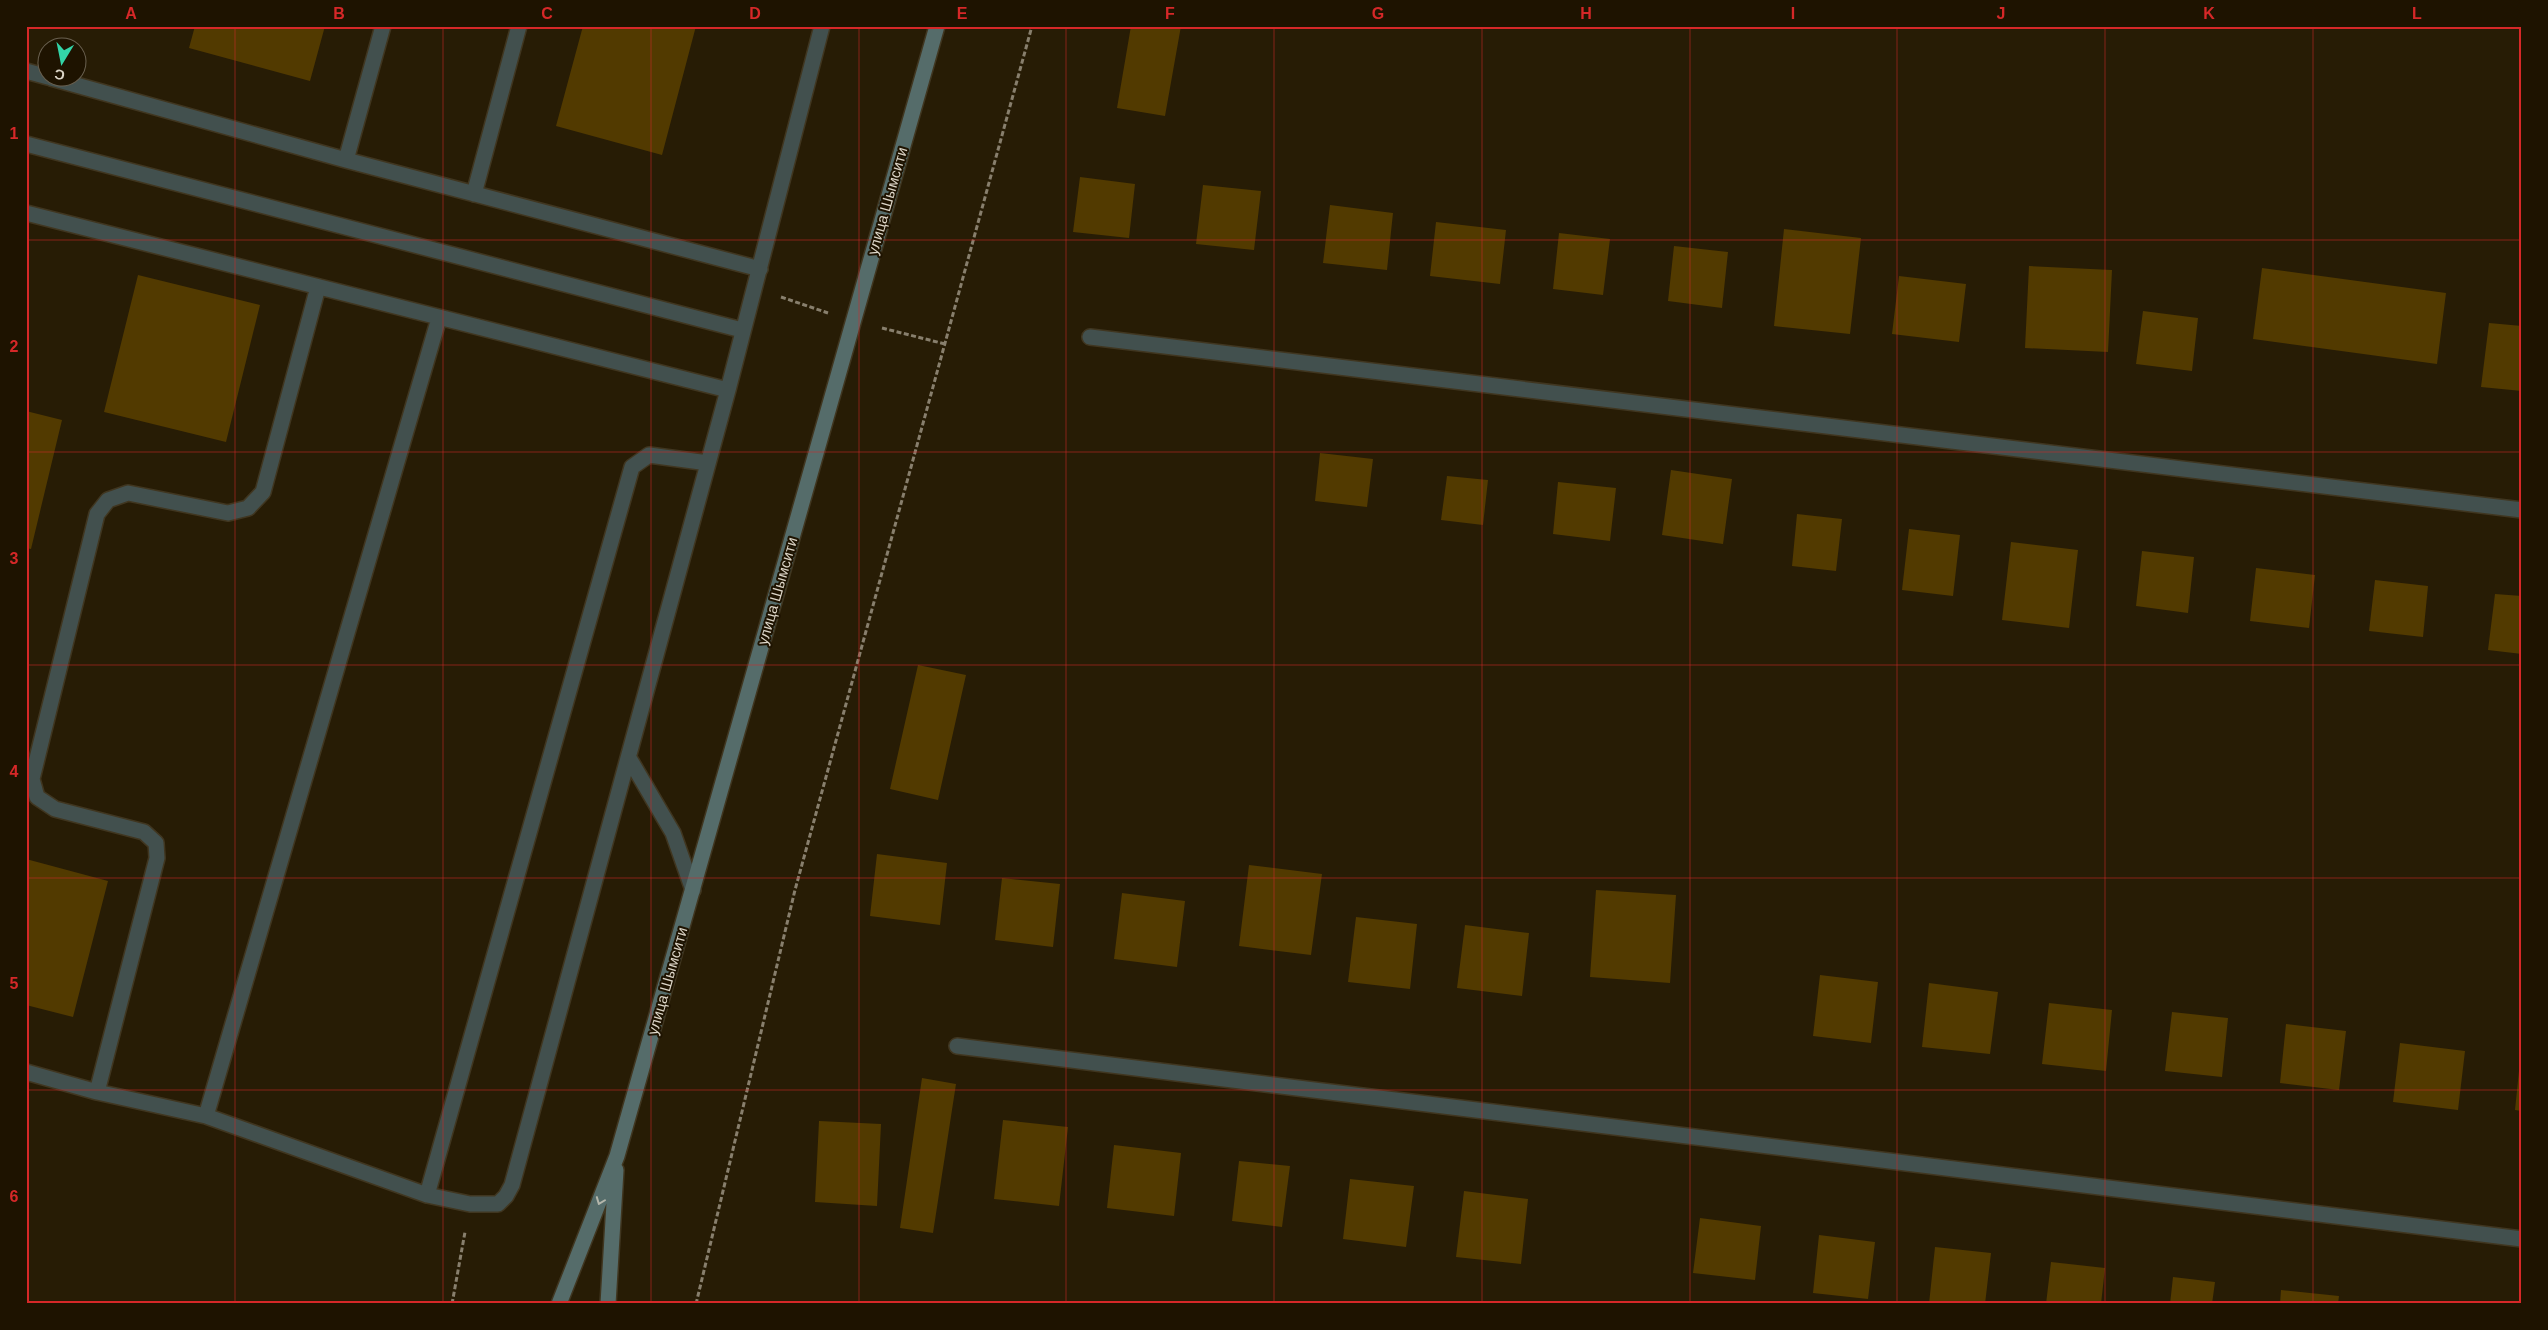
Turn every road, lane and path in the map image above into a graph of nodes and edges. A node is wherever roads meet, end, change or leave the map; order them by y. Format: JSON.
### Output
{"nodes":[{"id":1,"x":383,"y":26,"type":"edge"},
{"id":2,"x":519,"y":26,"type":"edge"},
{"id":3,"x":822,"y":26,"type":"edge"},
{"id":4,"x":936,"y":26,"type":"edge"},
{"id":5,"x":1032,"y":26,"type":"edge"},
{"id":6,"x":88,"y":88,"type":"edge"},
{"id":7,"x":26,"y":144,"type":"edge"},
{"id":8,"x":346,"y":160,"type":"junction"},
{"id":9,"x":474,"y":194,"type":"junction"},
{"id":10,"x":26,"y":213,"type":"edge"},
{"id":11,"x":760,"y":269,"type":"junction"},
{"id":12,"x":318,"y":287,"type":"junction"},
{"id":13,"x":439,"y":318,"type":"junction"},
{"id":14,"x":742,"y":330,"type":"junction"},
{"id":15,"x":1090,"y":337,"type":"dead end"},
{"id":16,"x":728,"y":390,"type":"junction"},
{"id":17,"x":708,"y":463,"type":"junction"},
{"id":18,"x":2522,"y":510,"type":"edge"},
{"id":19,"x":629,"y":758,"type":"junction"},
{"id":20,"x":693,"y":890,"type":"junction"},
{"id":21,"x":957,"y":1046,"type":"dead end"},
{"id":22,"x":26,"y":1072,"type":"edge"},
{"id":23,"x":97,"y":1092,"type":"junction"},
{"id":24,"x":206,"y":1116,"type":"junction"},
{"id":25,"x":617,"y":1156,"type":"junction"},
{"id":26,"x":426,"y":1196,"type":"junction"},
{"id":27,"x":470,"y":1204,"type":"junction"},
{"id":28,"x":2522,"y":1238,"type":"edge"},
{"id":29,"x":452,"y":1304,"type":"edge"},
{"id":30,"x":559,"y":1304,"type":"edge"},
{"id":31,"x":608,"y":1304,"type":"edge"},
{"id":32,"x":696,"y":1304,"type":"edge"}],
"edges":[{"from":1,"to":8,"type":"street"},
{"from":2,"to":9,"type":"street"},
{"from":3,"to":11,"type":"street"},
{"from":4,"to":20,"type":"main road","name":"улица Шымсити"},
{"from":5,"to":32,"type":"path"},
{"from":6,"to":8,"type":"street"},
{"from":7,"to":14,"type":"street"},
{"from":8,"to":9,"type":"street"},
{"from":9,"to":11,"type":"street"},
{"from":10,"to":12,"type":"street"},
{"from":11,"to":14,"type":"street"},
{"from":12,"to":13,"type":"street"},
{"from":12,"to":23,"type":"street"},
{"from":13,"to":16,"type":"street"},
{"from":13,"to":24,"type":"street"},
{"from":14,"to":16,"type":"street"},
{"from":15,"to":18,"type":"street"},
{"from":16,"to":17,"type":"street"},
{"from":17,"to":19,"type":"street"},
{"from":17,"to":26,"type":"street"},
{"from":19,"to":20,"type":"street"},
{"from":19,"to":27,"type":"street"},
{"from":20,"to":25,"type":"main road","name":"улица Шымсити"},
{"from":21,"to":28,"type":"street"},
{"from":22,"to":23,"type":"street"},
{"from":23,"to":24,"type":"street"},
{"from":24,"to":26,"type":"street"},
{"from":25,"to":30,"type":"main road","name":"улица Шымсити","one_way":true},
{"from":25,"to":31,"type":"main road","name":"улица Шымсити"},
{"from":26,"to":27,"type":"street"},
{"from":27,"to":29,"type":"path"}]}
